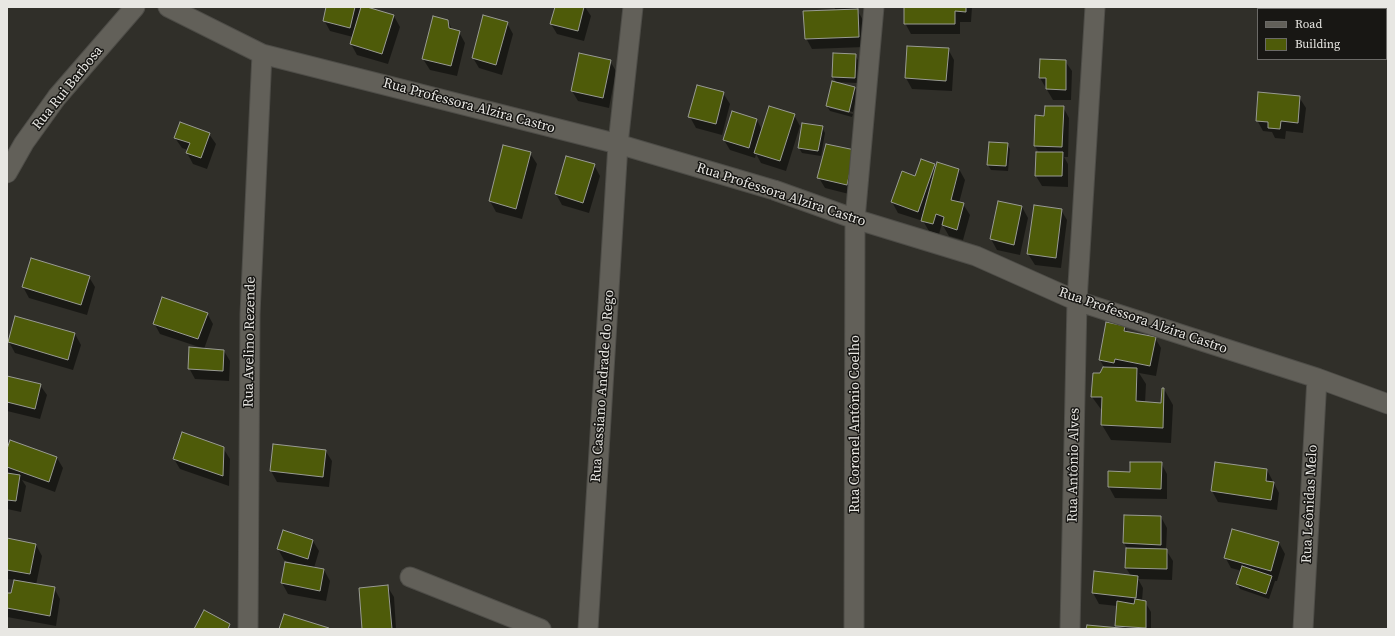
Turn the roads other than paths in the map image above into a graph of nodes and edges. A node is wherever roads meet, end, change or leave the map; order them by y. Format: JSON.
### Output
{"nodes":[{"id":1,"x":135,"y":7,"type":"edge"},
{"id":2,"x":168,"y":7,"type":"edge"},
{"id":3,"x":633,"y":7,"type":"edge"},
{"id":4,"x":874,"y":7,"type":"edge"},
{"id":5,"x":1095,"y":7,"type":"edge"},
{"id":6,"x":262,"y":54,"type":"junction"},
{"id":7,"x":618,"y":144,"type":"junction"},
{"id":8,"x":7,"y":173,"type":"edge"},
{"id":9,"x":855,"y":218,"type":"junction"},
{"id":10,"x":1077,"y":301,"type":"junction"},
{"id":11,"x":1317,"y":378,"type":"junction"},
{"id":12,"x":1388,"y":404,"type":"edge"},
{"id":13,"x":410,"y":577,"type":"dead end"},
{"id":14,"x":248,"y":629,"type":"edge"},
{"id":15,"x":542,"y":629,"type":"edge"},
{"id":16,"x":588,"y":629,"type":"edge"},
{"id":17,"x":854,"y":629,"type":"edge"},
{"id":18,"x":1070,"y":629,"type":"edge"},
{"id":19,"x":1303,"y":629,"type":"edge"}],
"edges":[{"from":1,"to":8,"type":"street","name":"Rua Rui Barbosa"},
{"from":2,"to":6,"type":"street","name":"Rua Professora Alzira Castro"},
{"from":3,"to":7,"type":"street"},
{"from":4,"to":9,"type":"street","name":"Rua Coronel Antônio Coelho"},
{"from":5,"to":10,"type":"street","name":"Rua Antônio Alves"},
{"from":6,"to":7,"type":"street","name":"Rua Professora Alzira Castro"},
{"from":6,"to":14,"type":"street","name":"Rua Avelino Rezende"},
{"from":7,"to":9,"type":"street","name":"Rua Professora Alzira Castro"},
{"from":7,"to":16,"type":"street","name":"Rua Cassiano Andrade do Rego"},
{"from":9,"to":10,"type":"street","name":"Rua Professora Alzira Castro"},
{"from":9,"to":17,"type":"street","name":"Rua Coronel Antônio Coelho"},
{"from":10,"to":11,"type":"street","name":"Rua Professora Alzira Castro"},
{"from":10,"to":18,"type":"street","name":"Rua Antônio Alves"},
{"from":11,"to":12,"type":"street","name":"Rua Professora Alzira Castro"},
{"from":11,"to":19,"type":"street","name":"Rua Leônidas Melo"},
{"from":13,"to":15,"type":"street"}]}
